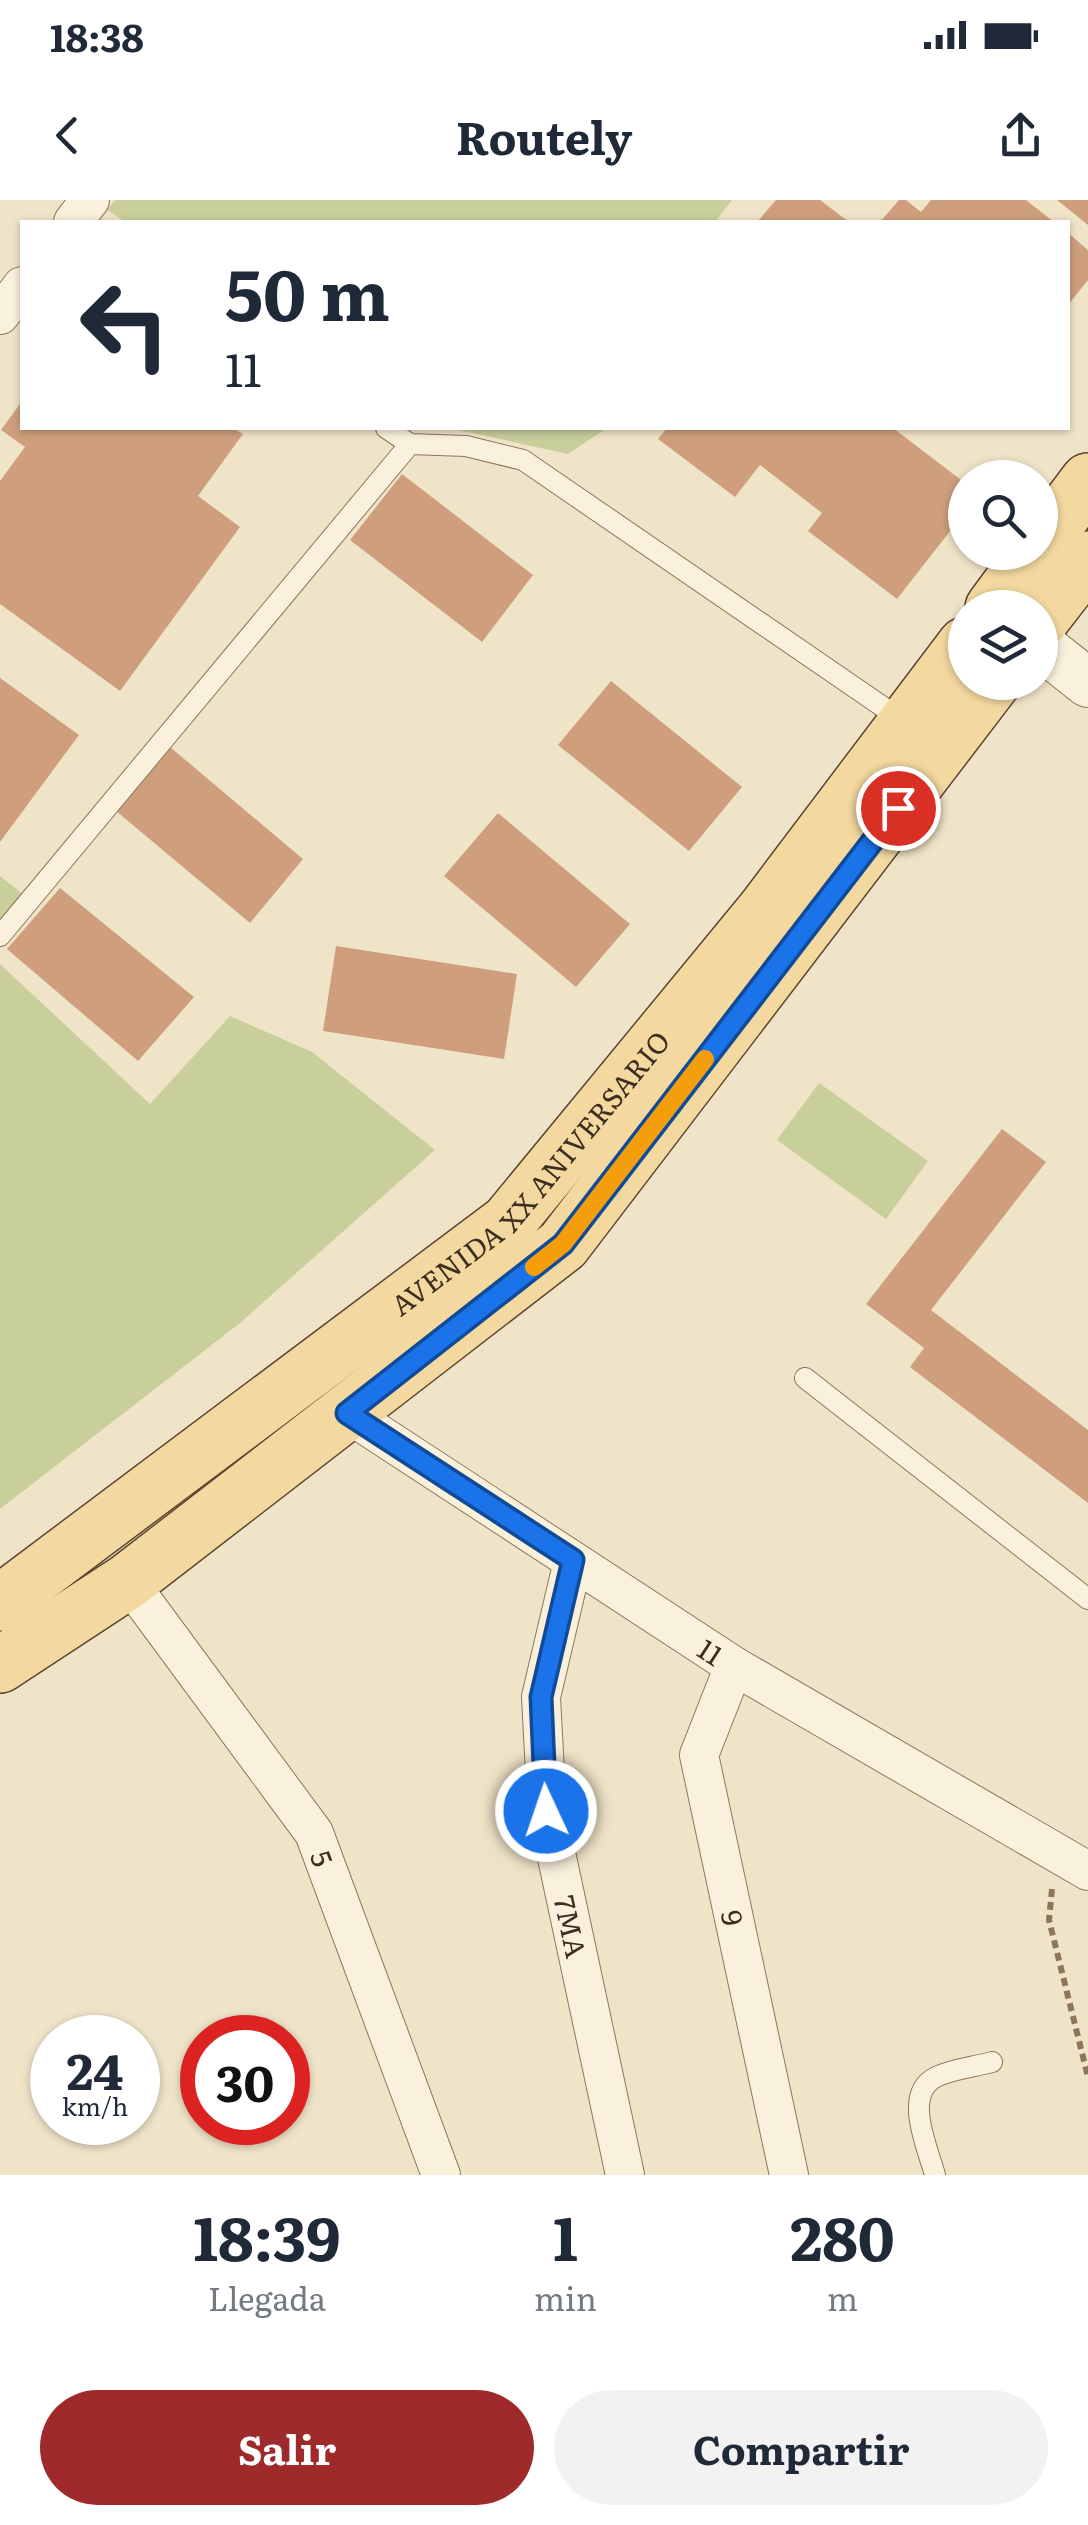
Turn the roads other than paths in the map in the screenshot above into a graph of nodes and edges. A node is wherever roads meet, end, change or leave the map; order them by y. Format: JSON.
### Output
{"nodes":[{"id":1,"x":20,"y":289,"type":"edge"},
{"id":2,"x":0,"y":315,"type":"edge"},
{"id":3,"x":389,"y":430,"type":"edge"},
{"id":4,"x":410,"y":444,"type":"junction"},
{"id":5,"x":1088,"y":481,"type":"edge"},
{"id":6,"x":1058,"y":521,"type":"edge"},
{"id":7,"x":1088,"y":559,"type":"edge"},
{"id":8,"x":1058,"y":598,"type":"edge"},
{"id":9,"x":1058,"y":659,"type":"edge"},
{"id":10,"x":948,"y":668,"type":"edge"},
{"id":11,"x":1088,"y":683,"type":"edge"},
{"id":12,"x":979,"y":700,"type":"edge"},
{"id":13,"x":906,"y":724,"type":"junction"},
{"id":14,"x":0,"y":936,"type":"edge"},
{"id":15,"x":804,"y":1378,"type":"dead end"},
{"id":16,"x":347,"y":1413,"type":"junction"},
{"id":17,"x":573,"y":1560,"type":"junction"},
{"id":18,"x":128,"y":1580,"type":"junction"},
{"id":19,"x":1088,"y":1599,"type":"edge"},
{"id":20,"x":0,"y":1603,"type":"edge"},
{"id":21,"x":0,"y":1665,"type":"edge"},
{"id":22,"x":734,"y":1666,"type":"junction"},
{"id":23,"x":1088,"y":1870,"type":"edge"},
{"id":24,"x":992,"y":2062,"type":"dead end"},
{"id":25,"x":441,"y":2175,"type":"edge"},
{"id":26,"x":624,"y":2175,"type":"edge"},
{"id":27,"x":789,"y":2175,"type":"edge"},
{"id":28,"x":935,"y":2175,"type":"edge"}],
"edges":[{"from":1,"to":2,"type":"street"},
{"from":3,"to":4,"type":"lane"},
{"from":4,"to":13,"type":"lane"},
{"from":4,"to":14,"type":"lane"},
{"from":5,"to":6,"type":"main road"},
{"from":7,"to":8,"type":"main road"},
{"from":9,"to":11,"type":"street"},
{"from":10,"to":13,"type":"main road","name":"AVENIDA XX ANIVERSARIO"},
{"from":12,"to":16,"type":"main road","name":"AVENIDA XX ANIVERSARIO"},
{"from":13,"to":20,"type":"main road","name":"AVENIDA XX ANIVERSARIO"},
{"from":15,"to":19,"type":"lane"},
{"from":16,"to":17,"type":"street","name":"11"},
{"from":16,"to":18,"type":"main road","name":"AVENIDA XX ANIVERSARIO"},
{"from":17,"to":22,"type":"street","name":"11"},
{"from":17,"to":26,"type":"street","name":"7MA"},
{"from":18,"to":21,"type":"main road","name":"AVENIDA XX ANIVERSARIO"},
{"from":18,"to":25,"type":"street","name":"5"},
{"from":22,"to":23,"type":"street","name":"11"},
{"from":22,"to":27,"type":"street","name":"9"},
{"from":24,"to":28,"type":"lane"}]}
